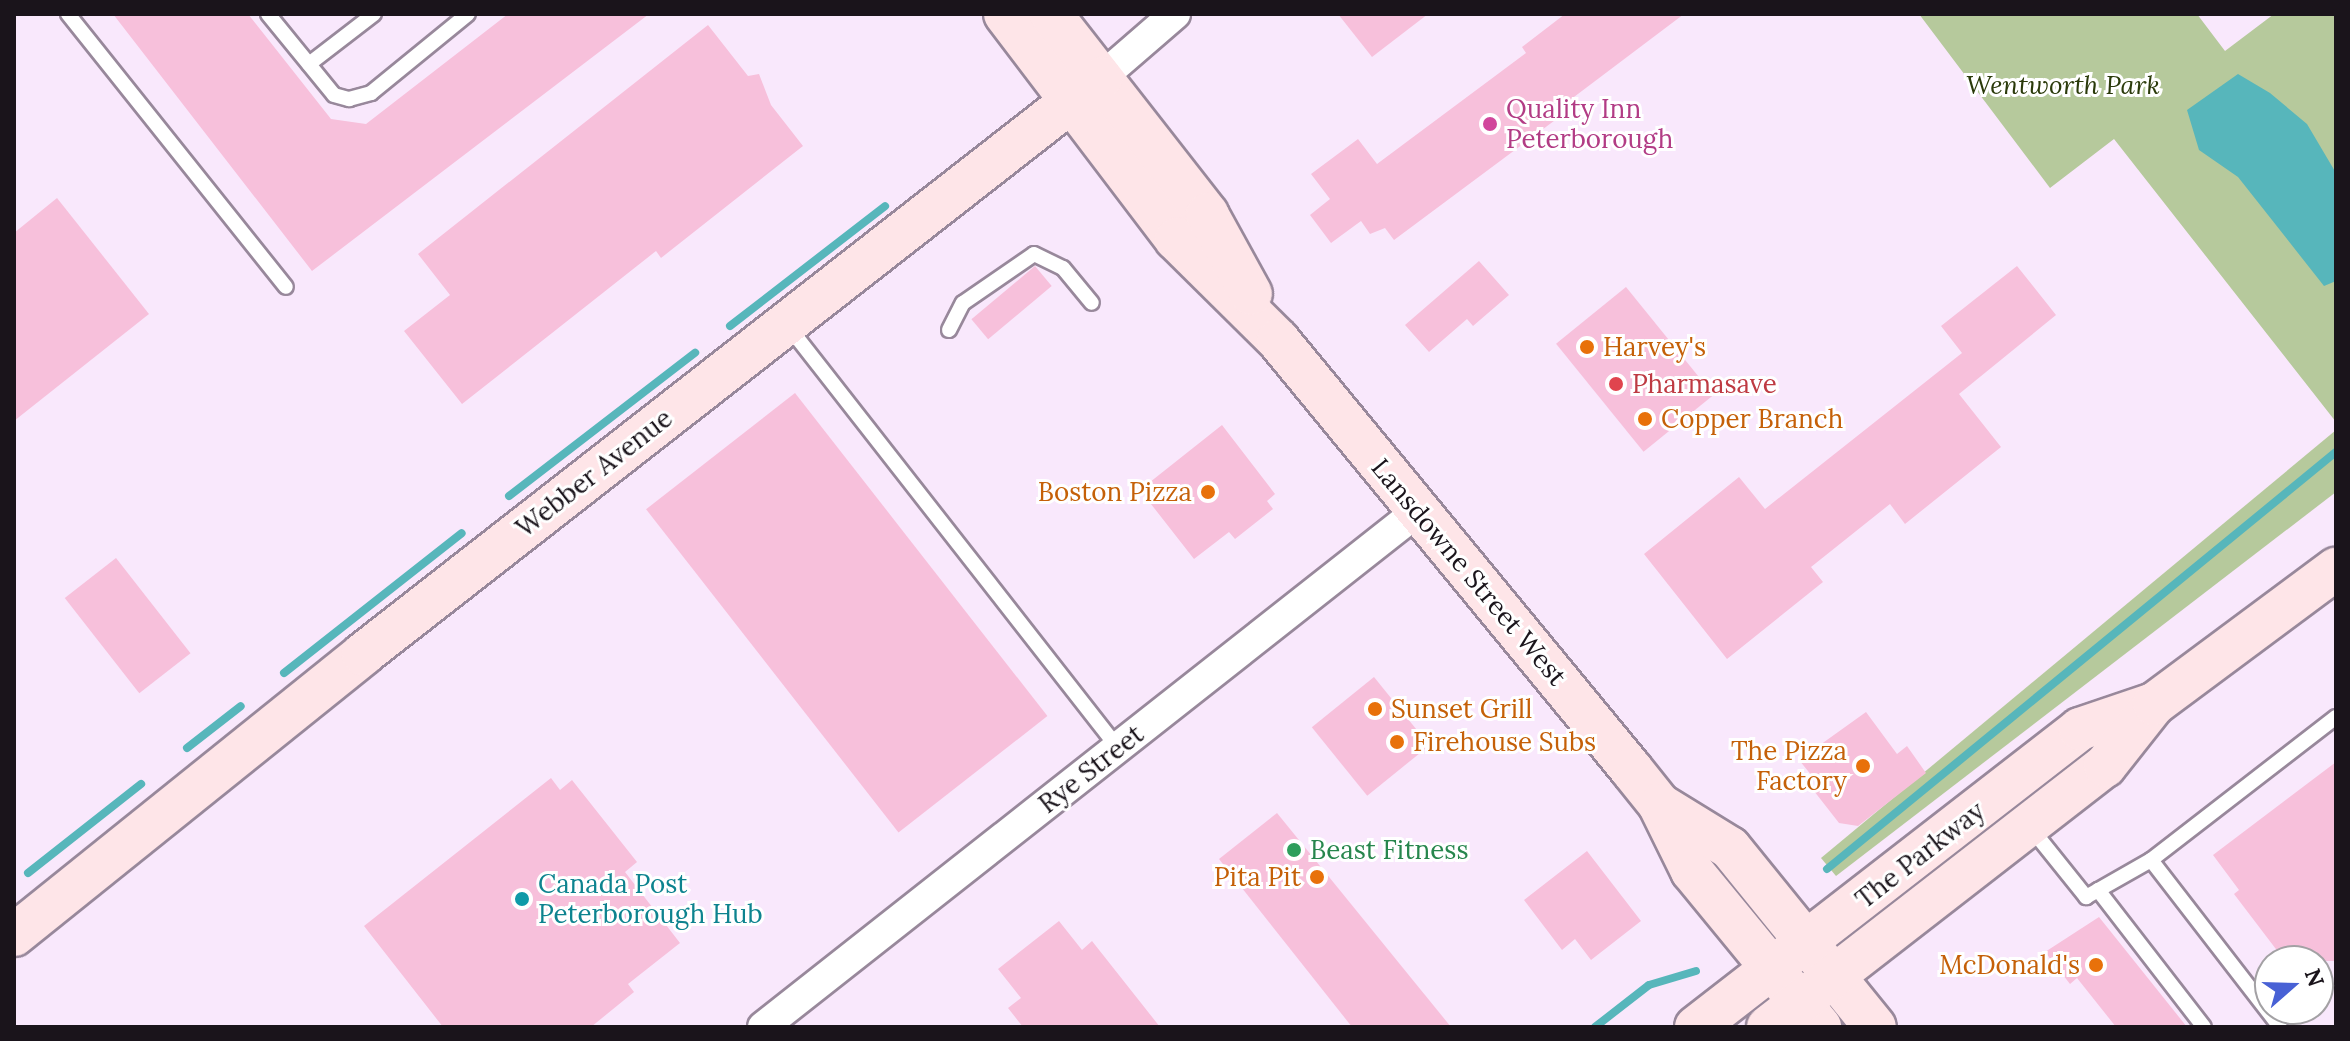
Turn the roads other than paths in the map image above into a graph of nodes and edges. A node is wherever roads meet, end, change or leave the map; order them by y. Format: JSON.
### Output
{"nodes":[{"id":1,"x":68,"y":14,"type":"edge"},
{"id":2,"x":268,"y":14,"type":"edge"},
{"id":3,"x":374,"y":14,"type":"edge"},
{"id":4,"x":468,"y":14,"type":"edge"},
{"id":5,"x":1005,"y":14,"type":"edge"},
{"id":6,"x":1051,"y":14,"type":"edge"},
{"id":7,"x":1175,"y":14,"type":"edge"},
{"id":8,"x":309,"y":64,"type":"junction"},
{"id":9,"x":1086,"y":90,"type":"junction"},
{"id":10,"x":286,"y":287,"type":"dead end"},
{"id":11,"x":1092,"y":303,"type":"dead end"},
{"id":12,"x":785,"y":323,"type":"junction"},
{"id":13,"x":949,"y":330,"type":"dead end"},
{"id":14,"x":1418,"y":511,"type":"junction"},
{"id":15,"x":2336,"y":569,"type":"edge"},
{"id":16,"x":2154,"y":704,"type":"junction"},
{"id":17,"x":2336,"y":717,"type":"edge"},
{"id":18,"x":1118,"y":748,"type":"junction"},
{"id":19,"x":1659,"y":804,"type":"junction"},
{"id":20,"x":2028,"y":825,"type":"junction"},
{"id":21,"x":2151,"y":860,"type":"junction"},
{"id":22,"x":2098,"y":890,"type":"junction"},
{"id":23,"x":14,"y":935,"type":"edge"},
{"id":24,"x":1808,"y":943,"type":"junction"},
{"id":25,"x":1773,"y":969,"type":"junction"},
{"id":26,"x":1834,"y":976,"type":"junction"},
{"id":27,"x":1796,"y":1019,"type":"edge"},
{"id":28,"x":763,"y":1027,"type":"edge"},
{"id":29,"x":1696,"y":1027,"type":"edge"},
{"id":30,"x":1875,"y":1027,"type":"edge"},
{"id":31,"x":2204,"y":1027,"type":"edge"},
{"id":32,"x":2280,"y":1027,"type":"edge"}],
"edges":[{"from":1,"to":10,"type":"lane"},
{"from":2,"to":8,"type":"lane"},
{"from":3,"to":8,"type":"lane"},
{"from":4,"to":8,"type":"lane"},
{"from":5,"to":9,"type":"main road","name":"Lansdowne Street West"},
{"from":6,"to":9,"type":"main road","name":"Lansdowne Street West"},
{"from":7,"to":9,"type":"street","name":"Webber Avenue"},
{"from":9,"to":12,"type":"main road","name":"Webber Avenue"},
{"from":9,"to":14,"type":"main road","name":"Lansdowne Street West"},
{"from":11,"to":13,"type":"lane"},
{"from":12,"to":18,"type":"lane"},
{"from":12,"to":23,"type":"main road","name":"Webber Avenue"},
{"from":14,"to":18,"type":"street","name":"Rye Street"},
{"from":14,"to":19,"type":"main road","name":"Lansdowne Street West"},
{"from":15,"to":16,"type":"main road","name":"The Parkway"},
{"from":16,"to":20,"type":"main road","name":"The Parkway"},
{"from":16,"to":24,"type":"main road","name":"The Parkway"},
{"from":17,"to":21,"type":"lane"},
{"from":18,"to":28,"type":"street","name":"Rye Street"},
{"from":19,"to":24,"type":"main road","name":"Lansdowne Street West"},
{"from":19,"to":25,"type":"main road","name":"Lansdowne Street West"},
{"from":20,"to":22,"type":"lane"},
{"from":20,"to":26,"type":"main road","name":"The Parkway"},
{"from":21,"to":22,"type":"lane"},
{"from":21,"to":32,"type":"lane"},
{"from":22,"to":31,"type":"lane"},
{"from":24,"to":25,"type":"main road","name":"The Parkway"},
{"from":24,"to":26,"type":"main road","name":"Lansdowne Street West"},
{"from":25,"to":27,"type":"main road","name":"Lansdowne Street West"},
{"from":25,"to":29,"type":"main road","name":"The Parkway"},
{"from":26,"to":27,"type":"main road","name":"The Parkway"},
{"from":26,"to":30,"type":"main road","name":"Lansdowne Street West"}]}
